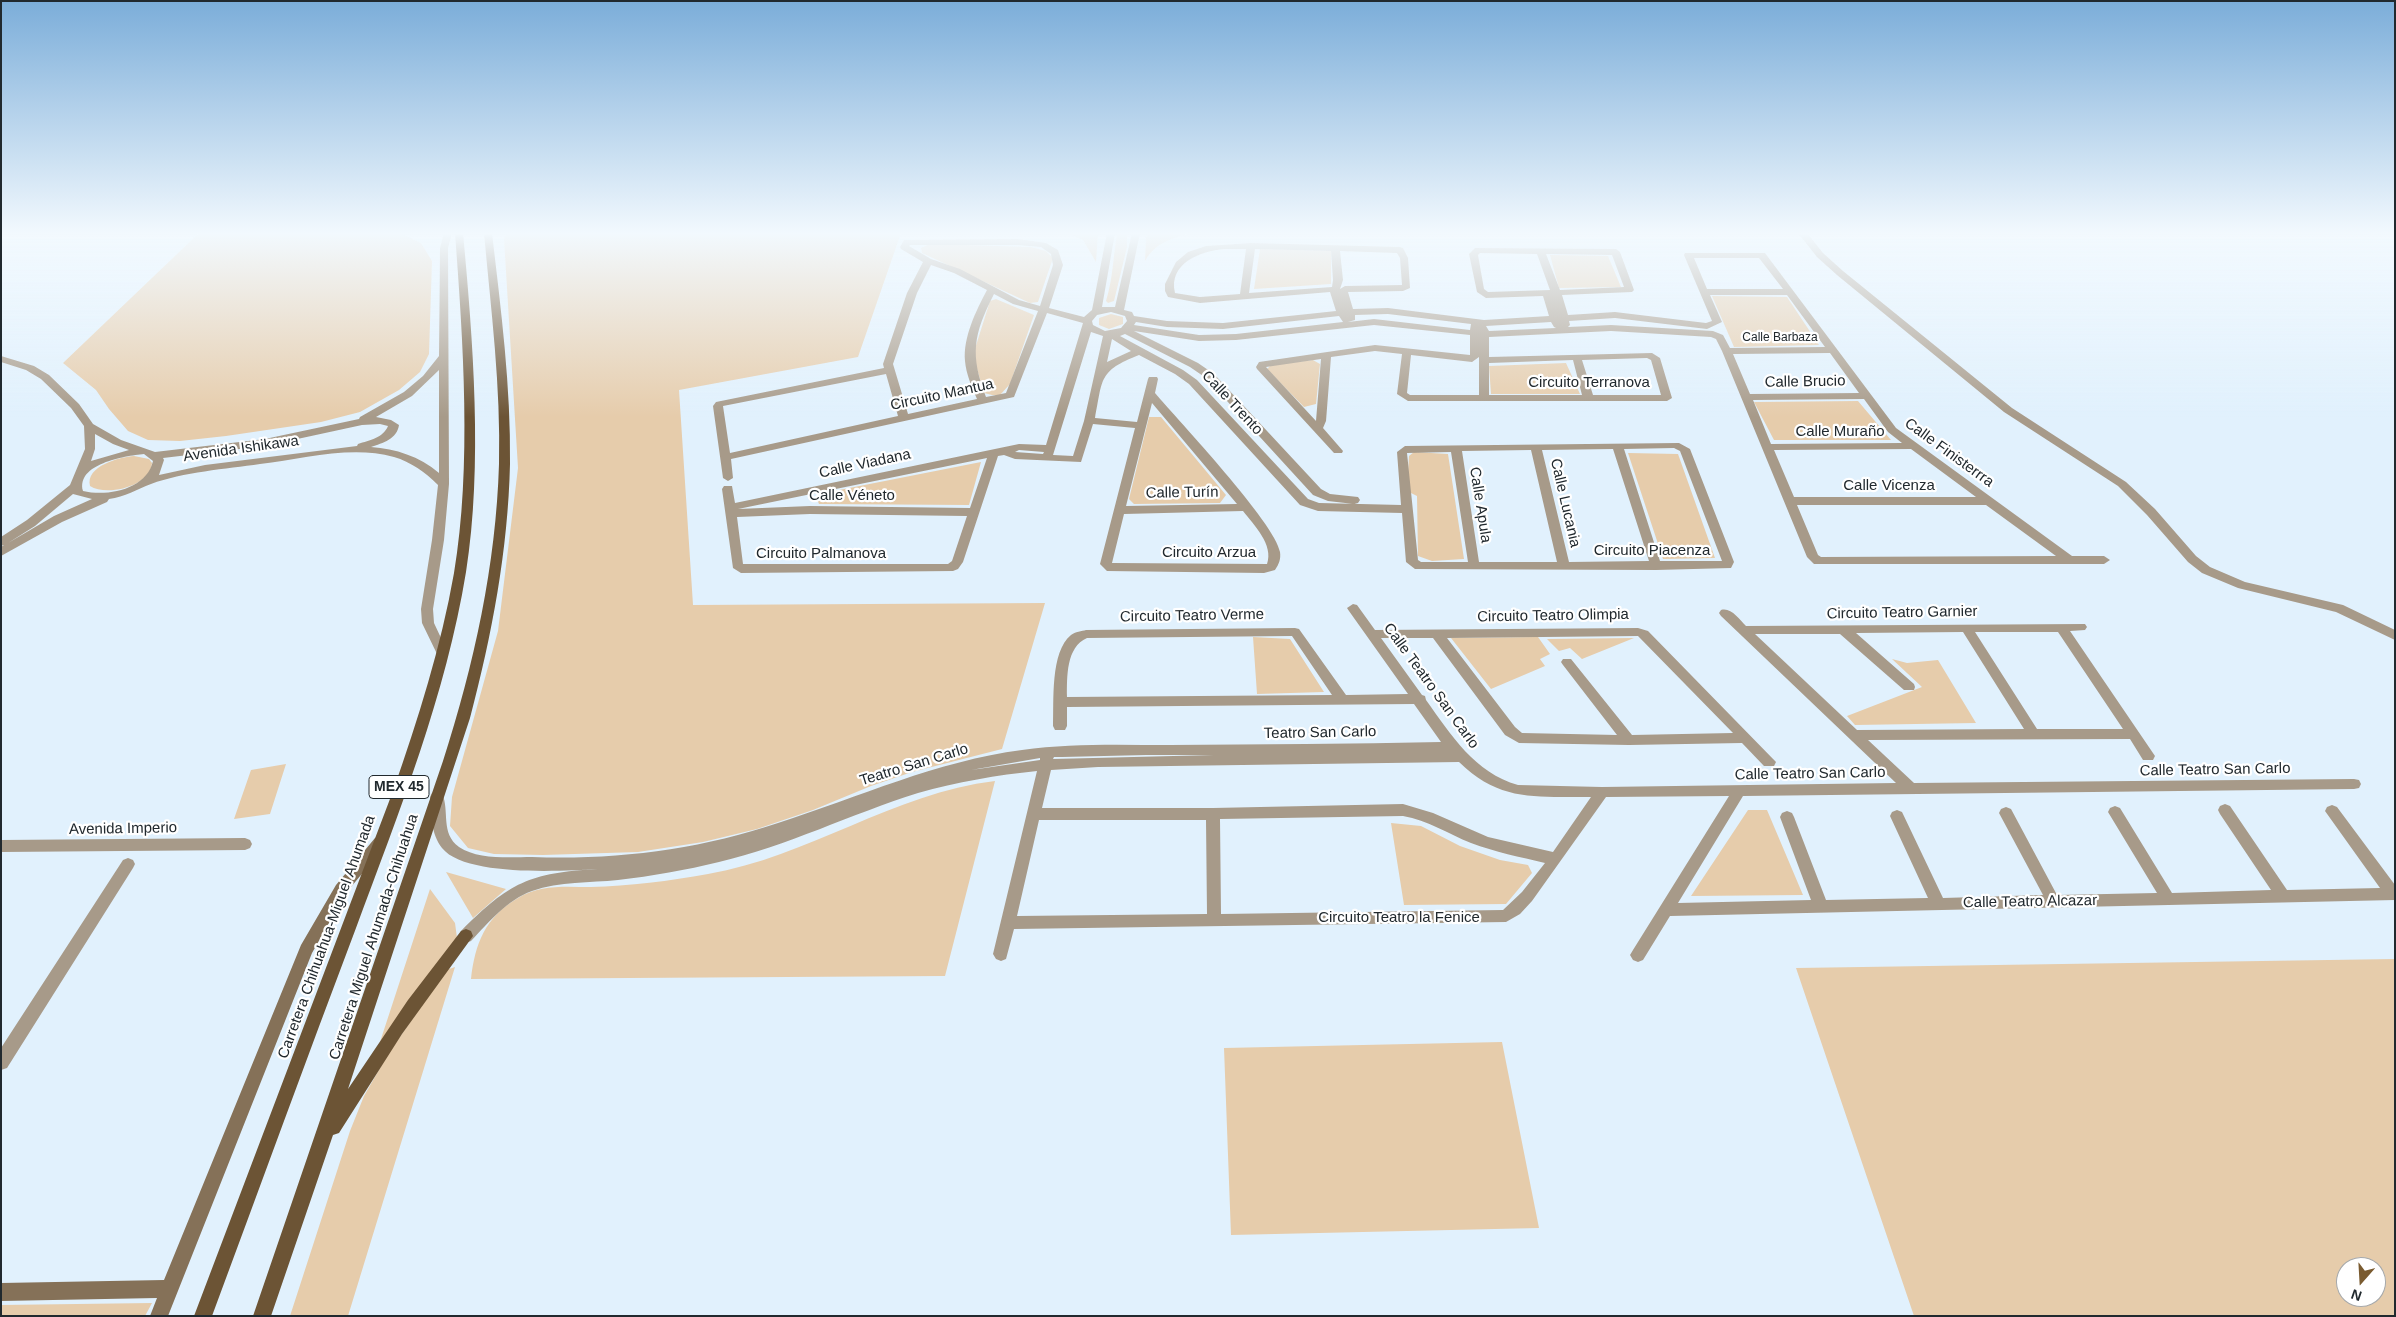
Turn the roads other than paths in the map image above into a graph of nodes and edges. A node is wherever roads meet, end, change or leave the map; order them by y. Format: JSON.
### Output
{"nodes":[{"id":1,"x":444,"y":294,"type":"edge"},
{"id":2,"x":464,"y":294,"type":"edge"},
{"id":3,"x":494,"y":294,"type":"edge"},
{"id":4,"x":912,"y":294,"type":"edge"},
{"id":5,"x":990,"y":294,"type":"edge"},
{"id":6,"x":1001,"y":294,"type":"edge"},
{"id":7,"x":1048,"y":294,"type":"edge"},
{"id":8,"x":1099,"y":294,"type":"edge"},
{"id":9,"x":1122,"y":294,"type":"edge"},
{"id":10,"x":1171,"y":294,"type":"edge"},
{"id":11,"x":1262,"y":294,"type":"edge"},
{"id":12,"x":1334,"y":294,"type":"edge"},
{"id":13,"x":1342,"y":294,"type":"edge"},
{"id":14,"x":1485,"y":294,"type":"edge"},
{"id":15,"x":1521,"y":294,"type":"edge"},
{"id":16,"x":1551,"y":294,"type":"edge"},
{"id":17,"x":1704,"y":294,"type":"edge"},
{"id":18,"x":1793,"y":294,"type":"edge"},
{"id":19,"x":1866,"y":294,"type":"edge"},
{"id":20,"x":1244,"y":296,"type":"joint"},
{"id":21,"x":1044,"y":308,"type":"junction"},
{"id":22,"x":1119,"y":310,"type":"junction"},
{"id":23,"x":1095,"y":313,"type":"junction"},
{"id":24,"x":1346,"y":313,"type":"junction"},
{"id":25,"x":1560,"y":318,"type":"junction"},
{"id":26,"x":1479,"y":322,"type":"junction"},
{"id":27,"x":1350,"y":323,"type":"junction"},
{"id":28,"x":1088,"y":324,"type":"junction"},
{"id":29,"x":1128,"y":325,"type":"junction"},
{"id":30,"x":1562,"y":331,"type":"junction"},
{"id":31,"x":1688,"y":331,"type":"junction"},
{"id":32,"x":1110,"y":334,"type":"junction"},
{"id":33,"x":1480,"y":334,"type":"junction"},
{"id":34,"x":1200,"y":338,"type":"junction"},
{"id":35,"x":1833,"y":350,"type":"junction"},
{"id":36,"x":1139,"y":351,"type":"junction"},
{"id":37,"x":1185,"y":351,"type":"junction"},
{"id":38,"x":1407,"y":351,"type":"junction"},
{"id":39,"x":1727,"y":351,"type":"junction"},
{"id":40,"x":1326,"y":354,"type":"junction"},
{"id":41,"x":443,"y":358,"type":"junction"},
{"id":42,"x":1577,"y":358,"type":"junction"},
{"id":43,"x":1,"y":359,"type":"edge"},
{"id":44,"x":1484,"y":360,"type":"junction"},
{"id":45,"x":889,"y":370,"type":"junction"},
{"id":46,"x":1098,"y":376,"type":"junction"},
{"id":47,"x":1153,"y":379,"type":"dead end"},
{"id":48,"x":1150,"y":394,"type":"junction"},
{"id":49,"x":1865,"y":396,"type":"junction"},
{"id":50,"x":1484,"y":397,"type":"junction"},
{"id":51,"x":1588,"y":397,"type":"junction"},
{"id":52,"x":1746,"y":397,"type":"junction"},
{"id":53,"x":983,"y":402,"type":"junction"},
{"id":54,"x":904,"y":419,"type":"junction"},
{"id":55,"x":350,"y":425,"type":"junction"},
{"id":56,"x":1088,"y":425,"type":"junction"},
{"id":57,"x":89,"y":426,"type":"junction"},
{"id":58,"x":1139,"y":428,"type":"junction"},
{"id":59,"x":1318,"y":428,"type":"junction"},
{"id":60,"x":1912,"y":446,"type":"junction"},
{"id":61,"x":1618,"y":447,"type":"junction"},
{"id":62,"x":1768,"y":447,"type":"junction"},
{"id":63,"x":1456,"y":448,"type":"junction"},
{"id":64,"x":1536,"y":448,"type":"junction"},
{"id":65,"x":342,"y":450,"type":"junction"},
{"id":66,"x":1338,"y":451,"type":"dead end"},
{"id":67,"x":999,"y":452,"type":"junction"},
{"id":68,"x":150,"y":453,"type":"junction"},
{"id":69,"x":1048,"y":454,"type":"junction"},
{"id":70,"x":726,"y":457,"type":"junction"},
{"id":71,"x":80,"y":474,"type":"junction"},
{"id":72,"x":145,"y":482,"type":"junction"},
{"id":73,"x":444,"y":484,"type":"junction"},
{"id":74,"x":75,"y":487,"type":"junction"},
{"id":75,"x":110,"y":496,"type":"junction"},
{"id":76,"x":1790,"y":501,"type":"junction"},
{"id":77,"x":1989,"y":501,"type":"junction"},
{"id":78,"x":1406,"y":505,"type":"junction"},
{"id":79,"x":1246,"y":507,"type":"junction"},
{"id":80,"x":731,"y":510,"type":"junction"},
{"id":81,"x":1119,"y":510,"type":"junction"},
{"id":82,"x":974,"y":512,"type":"junction"},
{"id":83,"x":1,"y":542,"type":"edge"},
{"id":84,"x":1,"y":552,"type":"edge"},
{"id":85,"x":2069,"y":560,"type":"junction"},
{"id":86,"x":2104,"y":560,"type":"dead end"},
{"id":87,"x":1474,"y":566,"type":"junction"},
{"id":88,"x":1564,"y":566,"type":"junction"},
{"id":89,"x":1656,"y":566,"type":"junction"},
{"id":90,"x":1354,"y":608,"type":"dead end"},
{"id":91,"x":1725,"y":613,"type":"dead end"},
{"id":92,"x":2081,"y":627,"type":"dead end"},
{"id":93,"x":2061,"y":628,"type":"junction"},
{"id":94,"x":1967,"y":629,"type":"junction"},
{"id":95,"x":1744,"y":630,"type":"junction"},
{"id":96,"x":1844,"y":630,"type":"junction"},
{"id":97,"x":1373,"y":634,"type":"junction"},
{"id":98,"x":1437,"y":634,"type":"junction"},
{"id":99,"x":2395,"y":636,"type":"edge"},
{"id":100,"x":442,"y":652,"type":"junction"},
{"id":101,"x":1567,"y":662,"type":"dead end"},
{"id":102,"x":1909,"y":687,"type":"dead end"},
{"id":103,"x":1420,"y":699,"type":"junction"},
{"id":104,"x":1342,"y":700,"type":"junction"},
{"id":105,"x":1061,"y":702,"type":"junction"},
{"id":106,"x":1060,"y":726,"type":"dead end"},
{"id":107,"x":2132,"y":734,"type":"junction"},
{"id":108,"x":1854,"y":735,"type":"junction"},
{"id":109,"x":2034,"y":735,"type":"junction"},
{"id":110,"x":1746,"y":738,"type":"junction"},
{"id":111,"x":1629,"y":740,"type":"junction"},
{"id":112,"x":1456,"y":752,"type":"junction"},
{"id":113,"x":2148,"y":756,"type":"dead end"},
{"id":114,"x":1047,"y":758,"type":"junction"},
{"id":115,"x":1769,"y":762,"type":"dead end"},
{"id":116,"x":2354,"y":784,"type":"dead end"},
{"id":117,"x":1911,"y":789,"type":"junction"},
{"id":118,"x":1739,"y":791,"type":"junction"},
{"id":119,"x":1602,"y":792,"type":"junction"},
{"id":120,"x":437,"y":796,"type":"junction"},
{"id":121,"x":2225,"y":810,"type":"dead end"},
{"id":122,"x":2332,"y":811,"type":"dead end"},
{"id":123,"x":2115,"y":812,"type":"dead end"},
{"id":124,"x":2006,"y":813,"type":"dead end"},
{"id":125,"x":1033,"y":814,"type":"junction"},
{"id":126,"x":1213,"y":814,"type":"junction"},
{"id":127,"x":1897,"y":816,"type":"dead end"},
{"id":128,"x":1787,"y":817,"type":"dead end"},
{"id":129,"x":381,"y":840,"type":"junction"},
{"id":130,"x":245,"y":844,"type":"dead end"},
{"id":131,"x":1,"y":846,"type":"edge"},
{"id":132,"x":1556,"y":859,"type":"junction"},
{"id":133,"x":128,"y":864,"type":"dead end"},
{"id":134,"x":2394,"y":894,"type":"edge"},
{"id":135,"x":2284,"y":897,"type":"junction"},
{"id":136,"x":2168,"y":899,"type":"junction"},
{"id":137,"x":2053,"y":901,"type":"junction"},
{"id":138,"x":1940,"y":905,"type":"junction"},
{"id":139,"x":1821,"y":907,"type":"junction"},
{"id":140,"x":1665,"y":910,"type":"junction"},
{"id":141,"x":1214,"y":919,"type":"junction"},
{"id":142,"x":1007,"y":923,"type":"junction"},
{"id":143,"x":466,"y":936,"type":"joint"},
{"id":144,"x":1001,"y":954,"type":"dead end"},
{"id":145,"x":1638,"y":955,"type":"dead end"},
{"id":146,"x":1,"y":1063,"type":"edge"},
{"id":147,"x":324,"y":1142,"type":"junction"},
{"id":148,"x":170,"y":1289,"type":"junction"},
{"id":149,"x":1,"y":1292,"type":"edge"},
{"id":150,"x":159,"y":1316,"type":"edge"},
{"id":151,"x":203,"y":1316,"type":"edge"},
{"id":152,"x":262,"y":1316,"type":"edge"}],
"edges":[{"from":1,"to":41,"type":"street"},
{"from":2,"to":100,"type":"main road","name":"Carretera Chihuahua-Miguel Ahumada","number":"MEX 45"},
{"from":3,"to":120,"type":"main road","name":"Carretera Miguel Ahumada-Chihuahua","number":"MEX 45"},
{"from":4,"to":45,"type":"street"},
{"from":5,"to":53,"type":"street"},
{"from":6,"to":21,"type":"street"},
{"from":7,"to":21,"type":"street","name":"Circuito Mantua"},
{"from":8,"to":23,"type":"street"},
{"from":9,"to":22,"type":"street"},
{"from":10,"to":20,"type":"street"},
{"from":11,"to":20,"type":"street"},
{"from":12,"to":24,"type":"street"},
{"from":13,"to":24,"type":"street"},
{"from":14,"to":15,"type":"street"},
{"from":16,"to":25,"type":"street"},
{"from":17,"to":31,"type":"street","name":"Calle Finisterrra"},
{"from":18,"to":35,"type":"street","name":"Calle Finisterrra"},
{"from":19,"to":99,"type":"street"},
{"from":21,"to":23,"type":"street"},
{"from":21,"to":28,"type":"street","name":"Calle Trento"},
{"from":21,"to":53,"type":"street","name":"Circuito Mantua"},
{"from":22,"to":23,"type":"street"},
{"from":22,"to":29,"type":"street","name":"Calle Trento"},
{"from":23,"to":28,"type":"street"},
{"from":24,"to":26,"type":"street"},
{"from":24,"to":27,"type":"street"},
{"from":24,"to":29,"type":"street"},
{"from":25,"to":26,"type":"street"},
{"from":25,"to":30,"type":"street"},
{"from":25,"to":31,"type":"street"},
{"from":26,"to":33,"type":"street"},
{"from":27,"to":33,"type":"street"},
{"from":27,"to":34,"type":"street"},
{"from":28,"to":32,"type":"street","name":"Calle Trento"},
{"from":28,"to":69,"type":"street"},
{"from":29,"to":32,"type":"street"},
{"from":29,"to":34,"type":"street"},
{"from":29,"to":37,"type":"street","name":"Calle Trento"},
{"from":30,"to":31,"type":"street"},
{"from":30,"to":33,"type":"street"},
{"from":31,"to":39,"type":"street"},
{"from":32,"to":36,"type":"street","name":"Calle Trento"},
{"from":32,"to":46,"type":"street"},
{"from":33,"to":38,"type":"street"},
{"from":33,"to":44,"type":"street"},
{"from":34,"to":37,"type":"street"},
{"from":35,"to":39,"type":"street","name":"Calle Barbaza"},
{"from":35,"to":49,"type":"street","name":"Calle Finisterrra"},
{"from":36,"to":46,"type":"street"},
{"from":36,"to":78,"type":"street","name":"Calle Trento"},
{"from":37,"to":78,"type":"street","name":"Calle Trento"},
{"from":38,"to":40,"type":"street"},
{"from":38,"to":50,"type":"street","name":"Circuito Terranova"},
{"from":39,"to":52,"type":"street"},
{"from":40,"to":59,"type":"street"},
{"from":40,"to":59,"type":"street"},
{"from":41,"to":55,"type":"street"},
{"from":41,"to":73,"type":"street"},
{"from":42,"to":44,"type":"street","name":"Circuito Terranova"},
{"from":42,"to":51,"type":"street"},
{"from":42,"to":51,"type":"street","name":"Circuito Terranova"},
{"from":43,"to":57,"type":"street","name":"Avenida Ishikawa"},
{"from":44,"to":50,"type":"street"},
{"from":45,"to":54,"type":"street"},
{"from":45,"to":70,"type":"street","name":"Circuito Palmanova"},
{"from":46,"to":56,"type":"street"},
{"from":47,"to":48,"type":"street","name":"Circuito Arzua"},
{"from":48,"to":58,"type":"street","name":"Circuito Arzua"},
{"from":48,"to":79,"type":"street","name":"Circuito Arzua"},
{"from":49,"to":52,"type":"street","name":"Calle Brucio"},
{"from":49,"to":60,"type":"street","name":"Calle Finisterrra"},
{"from":50,"to":51,"type":"street","name":"Circuito Terranova"},
{"from":52,"to":62,"type":"street"},
{"from":53,"to":54,"type":"street","name":"Circuito Mantua"},
{"from":54,"to":70,"type":"street","name":"Circuito Mantua"},
{"from":55,"to":65,"type":"street"},
{"from":55,"to":68,"type":"street","name":"Avenida Ishikawa"},
{"from":56,"to":58,"type":"street"},
{"from":56,"to":69,"type":"street","name":"Calle Viadana"},
{"from":57,"to":68,"type":"street","name":"Avenida Ishikawa"},
{"from":57,"to":71,"type":"street"},
{"from":58,"to":81,"type":"street","name":"Circuito Arzua"},
{"from":59,"to":66,"type":"street"},
{"from":60,"to":62,"type":"street","name":"Calle Muraño"},
{"from":60,"to":77,"type":"street","name":"Calle Finisterrra"},
{"from":61,"to":64,"type":"street","name":"Circuito Piacenza"},
{"from":61,"to":89,"type":"street"},
{"from":61,"to":89,"type":"street","name":"Circuito Piacenza"},
{"from":62,"to":76,"type":"street"},
{"from":63,"to":64,"type":"street","name":"Circuito Piacenza"},
{"from":63,"to":78,"type":"street","name":"Circuito Piacenza"},
{"from":63,"to":87,"type":"street","name":"Calle Apula"},
{"from":64,"to":88,"type":"street","name":"Calle Lucania"},
{"from":65,"to":72,"type":"street","name":"Avenida Ishikawa"},
{"from":65,"to":73,"type":"street"},
{"from":67,"to":69,"type":"street","name":"Calle Viadana"},
{"from":67,"to":80,"type":"street","name":"Calle Viadana"},
{"from":67,"to":82,"type":"street"},
{"from":68,"to":71,"type":"street","name":"Avenida Ishikawa"},
{"from":68,"to":72,"type":"street"},
{"from":70,"to":80,"type":"street","name":"Circuito Palmanova"},
{"from":71,"to":74,"type":"street"},
{"from":72,"to":75,"type":"street","name":"Avenida Ishikawa"},
{"from":73,"to":100,"type":"street"},
{"from":74,"to":75,"type":"street","name":"Avenida Ishikawa"},
{"from":74,"to":83,"type":"street"},
{"from":75,"to":84,"type":"street"},
{"from":76,"to":77,"type":"street","name":"Calle Vicenza"},
{"from":76,"to":85,"type":"street"},
{"from":77,"to":85,"type":"street","name":"Calle Finisterrra"},
{"from":78,"to":87,"type":"street","name":"Circuito Piacenza"},
{"from":79,"to":81,"type":"street","name":"Calle Turín"},
{"from":79,"to":81,"type":"street","name":"Circuito Arzua"},
{"from":80,"to":82,"type":"street","name":"Calle Véneto"},
{"from":80,"to":82,"type":"street","name":"Circuito Palmanova"},
{"from":85,"to":86,"type":"street"},
{"from":87,"to":88,"type":"street","name":"Circuito Piacenza"},
{"from":88,"to":89,"type":"street","name":"Circuito Piacenza"},
{"from":90,"to":97,"type":"street","name":"Calle Teatro San Carlo"},
{"from":91,"to":95,"type":"street"},
{"from":92,"to":93,"type":"street","name":"Circuito Teatro Garnier"},
{"from":93,"to":94,"type":"street","name":"Circuito Teatro Garnier"},
{"from":93,"to":107,"type":"street"},
{"from":94,"to":96,"type":"street","name":"Circuito Teatro Garnier"},
{"from":94,"to":109,"type":"street"},
{"from":95,"to":96,"type":"street","name":"Circuito Teatro Garnier"},
{"from":95,"to":108,"type":"street"},
{"from":96,"to":102,"type":"street"},
{"from":97,"to":98,"type":"street","name":"Circuito Teatro Olimpia"},
{"from":97,"to":103,"type":"street","name":"Calle Teatro San Carlo"},
{"from":98,"to":110,"type":"street","name":"Circuito Teatro Olimpia"},
{"from":98,"to":111,"type":"street"},
{"from":100,"to":129,"type":"main road","name":"Carretera Chihuahua-Miguel Ahumada","number":"MEX 45"},
{"from":101,"to":111,"type":"street"},
{"from":103,"to":104,"type":"street"},
{"from":103,"to":112,"type":"street","name":"Calle Teatro San Carlo"},
{"from":104,"to":105,"type":"street"},
{"from":104,"to":105,"type":"street","name":"Circuito Teatro Verme"},
{"from":105,"to":106,"type":"street","name":"Circuito Teatro Verme"},
{"from":107,"to":109,"type":"street"},
{"from":107,"to":113,"type":"street"},
{"from":108,"to":109,"type":"street"},
{"from":108,"to":117,"type":"street"},
{"from":110,"to":111,"type":"street"},
{"from":110,"to":115,"type":"street","name":"Circuito Teatro Olimpia"},
{"from":112,"to":114,"type":"street","name":"Teatro San Carlo"},
{"from":112,"to":119,"type":"street","name":"Calle Teatro San Carlo"},
{"from":114,"to":120,"type":"street","name":"Teatro San Carlo"},
{"from":114,"to":125,"type":"street"},
{"from":114,"to":143,"type":"street","name":"Teatro San Carlo"},
{"from":116,"to":117,"type":"street","name":"Calle Teatro San Carlo"},
{"from":117,"to":118,"type":"street","name":"Calle Teatro San Carlo"},
{"from":118,"to":119,"type":"street","name":"Calle Teatro San Carlo"},
{"from":118,"to":140,"type":"street"},
{"from":119,"to":132,"type":"street","name":"Circuito Teatro la Fenice"},
{"from":120,"to":147,"type":"main road","name":"Carretera Miguel Ahumada-Chihuahua","number":"MEX 45"},
{"from":121,"to":135,"type":"street"},
{"from":122,"to":134,"type":"street"},
{"from":123,"to":136,"type":"street"},
{"from":124,"to":137,"type":"street"},
{"from":125,"to":126,"type":"street"},
{"from":125,"to":142,"type":"street"},
{"from":126,"to":132,"type":"street"},
{"from":126,"to":141,"type":"street"},
{"from":127,"to":138,"type":"street"},
{"from":128,"to":139,"type":"street"},
{"from":129,"to":148,"type":"street"},
{"from":129,"to":151,"type":"main road","name":"Carretera Chihuahua-Miguel Ahumada","number":"MEX 45"},
{"from":130,"to":131,"type":"street","name":"Avenida Imperio"},
{"from":132,"to":141,"type":"street","name":"Circuito Teatro la Fenice"},
{"from":133,"to":146,"type":"street"},
{"from":134,"to":135,"type":"street","name":"Calle Teatro Alcazar"},
{"from":135,"to":136,"type":"street","name":"Calle Teatro Alcazar"},
{"from":136,"to":137,"type":"street","name":"Calle Teatro Alcazar"},
{"from":137,"to":138,"type":"street","name":"Calle Teatro Alcazar"},
{"from":138,"to":139,"type":"street","name":"Calle Teatro Alcazar"},
{"from":139,"to":140,"type":"street","name":"Calle Teatro Alcazar"},
{"from":140,"to":145,"type":"street"},
{"from":141,"to":142,"type":"street","name":"Circuito Teatro la Fenice"},
{"from":142,"to":144,"type":"street"},
{"from":143,"to":147,"type":"main road"},
{"from":147,"to":152,"type":"main road","name":"Carretera Miguel Ahumada-Chihuahua","number":"MEX 45"},
{"from":148,"to":149,"type":"street"},
{"from":148,"to":150,"type":"street"}]}
